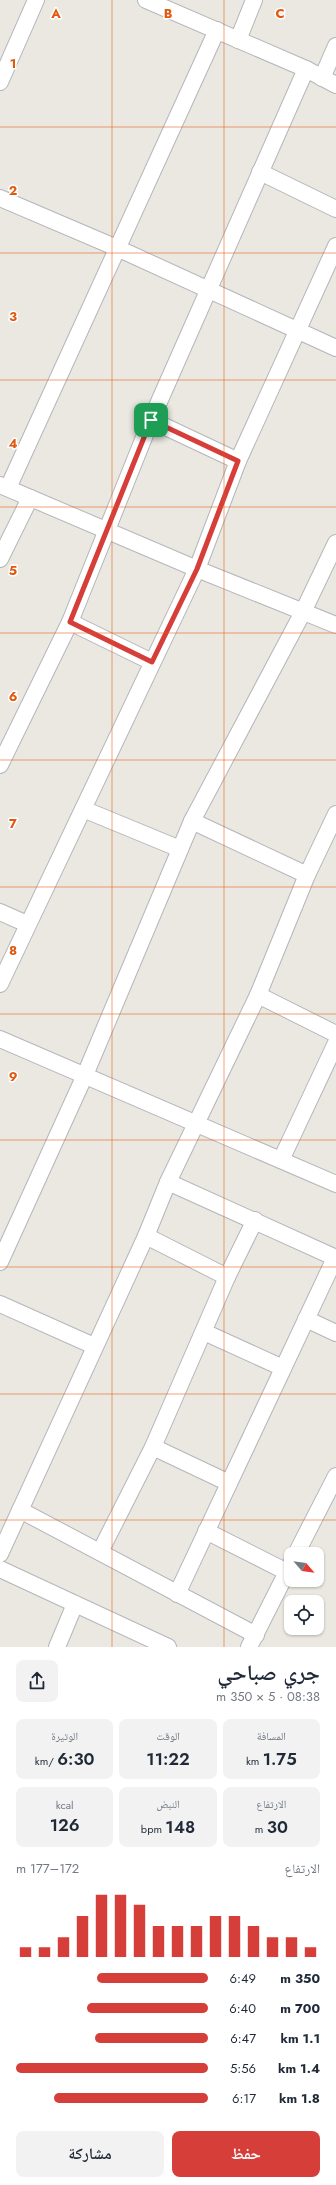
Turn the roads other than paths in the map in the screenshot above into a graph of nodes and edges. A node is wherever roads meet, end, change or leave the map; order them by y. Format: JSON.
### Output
{"nodes":[{"id":1,"x":36,"y":0,"type":"edge"},
{"id":2,"x":254,"y":0,"type":"edge"},
{"id":3,"x":151,"y":1,"type":"edge"},
{"id":4,"x":217,"y":30,"type":"junction"},
{"id":5,"x":238,"y":40,"type":"junction"},
{"id":6,"x":336,"y":46,"type":"edge"},
{"id":7,"x":306,"y":69,"type":"junction"},
{"id":8,"x":322,"y":78,"type":"junction"},
{"id":9,"x":0,"y":82,"type":"edge"},
{"id":10,"x":336,"y":85,"type":"edge"},
{"id":11,"x":260,"y":172,"type":"junction"},
{"id":12,"x":0,"y":198,"type":"edge"},
{"id":13,"x":336,"y":209,"type":"edge"},
{"id":14,"x":336,"y":246,"type":"edge"},
{"id":15,"x":116,"y":248,"type":"junction"},
{"id":16,"x":208,"y":290,"type":"junction"},
{"id":17,"x":298,"y":330,"type":"junction"},
{"id":18,"x":336,"y":348,"type":"edge"},
{"id":19,"x":151,"y":420,"type":"junction"},
{"id":20,"x":238,"y":461,"type":"junction"},
{"id":21,"x":4,"y":486,"type":"edge"},
{"id":22,"x":30,"y":498,"type":"junction"},
{"id":23,"x":107,"y":531,"type":"junction"},
{"id":24,"x":336,"y":543,"type":"edge"},
{"id":25,"x":0,"y":559,"type":"edge"},
{"id":26,"x":197,"y":569,"type":"junction"},
{"id":27,"x":303,"y":612,"type":"junction"},
{"id":28,"x":70,"y":622,"type":"junction"},
{"id":29,"x":336,"y":625,"type":"edge"},
{"id":30,"x":152,"y":662,"type":"junction"},
{"id":31,"x":5,"y":739,"type":"edge"},
{"id":32,"x":0,"y":765,"type":"edge"},
{"id":33,"x":83,"y":809,"type":"junction"},
{"id":34,"x":336,"y":814,"type":"edge"},
{"id":35,"x":192,"y":821,"type":"junction"},
{"id":36,"x":180,"y":849,"type":"junction"},
{"id":37,"x":307,"y":875,"type":"junction"},
{"id":38,"x":0,"y":912,"type":"edge"},
{"id":39,"x":27,"y":924,"type":"junction"},
{"id":40,"x":0,"y":984,"type":"edge"},
{"id":41,"x":258,"y":995,"type":"junction"},
{"id":42,"x":336,"y":1034,"type":"edge"},
{"id":43,"x":0,"y":1039,"type":"edge"},
{"id":44,"x":336,"y":1043,"type":"edge"},
{"id":45,"x":85,"y":1075,"type":"junction"},
{"id":46,"x":196,"y":1123,"type":"junction"},
{"id":47,"x":282,"y":1160,"type":"junction"},
{"id":48,"x":168,"y":1182,"type":"junction"},
{"id":49,"x":336,"y":1184,"type":"edge"},
{"id":50,"x":255,"y":1220,"type":"junction"},
{"id":51,"x":146,"y":1236,"type":"junction"},
{"id":52,"x":336,"y":1258,"type":"edge"},
{"id":53,"x":0,"y":1262,"type":"edge"},
{"id":54,"x":227,"y":1277,"type":"junction"},
{"id":55,"x":0,"y":1304,"type":"edge"},
{"id":56,"x":306,"y":1319,"type":"junction"},
{"id":57,"x":204,"y":1332,"type":"junction"},
{"id":58,"x":336,"y":1333,"type":"edge"},
{"id":59,"x":94,"y":1346,"type":"junction"},
{"id":60,"x":283,"y":1368,"type":"junction"},
{"id":61,"x":153,"y":1447,"type":"junction"},
{"id":62,"x":336,"y":1476,"type":"edge"},
{"id":63,"x":229,"y":1484,"type":"junction"},
{"id":64,"x":20,"y":1510,"type":"junction"},
{"id":65,"x":206,"y":1531,"type":"junction"},
{"id":66,"x":300,"y":1547,"type":"edge"},
{"id":67,"x":100,"y":1552,"type":"junction"},
{"id":68,"x":0,"y":1554,"type":"edge"},
{"id":69,"x":284,"y":1566,"type":"edge"},
{"id":70,"x":0,"y":1569,"type":"edge"},
{"id":71,"x":284,"y":1578,"type":"edge"},
{"id":72,"x":177,"y":1594,"type":"junction"},
{"id":73,"x":75,"y":1604,"type":"junction"},
{"id":74,"x":253,"y":1641,"type":"edge"},
{"id":75,"x":162,"y":1646,"type":"edge"},
{"id":76,"x":58,"y":1647,"type":"edge"}],
"edges":[{"from":1,"to":9,"type":"street"},
{"from":2,"to":5,"type":"street"},
{"from":3,"to":4,"type":"street"},
{"from":4,"to":5,"type":"street"},
{"from":4,"to":15,"type":"street"},
{"from":5,"to":7,"type":"street"},
{"from":6,"to":8,"type":"street"},
{"from":7,"to":8,"type":"street"},
{"from":7,"to":11,"type":"street"},
{"from":8,"to":10,"type":"street"},
{"from":11,"to":13,"type":"street"},
{"from":11,"to":16,"type":"street"},
{"from":12,"to":15,"type":"street"},
{"from":14,"to":17,"type":"street"},
{"from":15,"to":16,"type":"street"},
{"from":15,"to":21,"type":"street"},
{"from":16,"to":17,"type":"street"},
{"from":16,"to":19,"type":"street"},
{"from":17,"to":18,"type":"street"},
{"from":17,"to":20,"type":"street"},
{"from":19,"to":20,"type":"street"},
{"from":19,"to":23,"type":"street"},
{"from":20,"to":26,"type":"street"},
{"from":21,"to":22,"type":"street"},
{"from":22,"to":23,"type":"street"},
{"from":22,"to":25,"type":"street"},
{"from":23,"to":26,"type":"street"},
{"from":23,"to":28,"type":"street"},
{"from":24,"to":27,"type":"street"},
{"from":26,"to":27,"type":"street"},
{"from":26,"to":30,"type":"street"},
{"from":27,"to":29,"type":"street"},
{"from":27,"to":35,"type":"street"},
{"from":28,"to":30,"type":"street"},
{"from":28,"to":31,"type":"street"},
{"from":30,"to":33,"type":"street"},
{"from":31,"to":32,"type":"street"},
{"from":33,"to":36,"type":"street"},
{"from":33,"to":39,"type":"street"},
{"from":34,"to":37,"type":"street"},
{"from":35,"to":36,"type":"street"},
{"from":35,"to":37,"type":"street"},
{"from":36,"to":45,"type":"street"},
{"from":37,"to":41,"type":"street"},
{"from":38,"to":39,"type":"street"},
{"from":39,"to":40,"type":"street"},
{"from":41,"to":42,"type":"street"},
{"from":41,"to":46,"type":"street"},
{"from":43,"to":45,"type":"street"},
{"from":44,"to":47,"type":"street"},
{"from":45,"to":46,"type":"street"},
{"from":45,"to":53,"type":"street"},
{"from":46,"to":47,"type":"street"},
{"from":46,"to":48,"type":"street"},
{"from":47,"to":49,"type":"street"},
{"from":48,"to":50,"type":"street"},
{"from":48,"to":51,"type":"street"},
{"from":50,"to":52,"type":"street"},
{"from":50,"to":54,"type":"street"},
{"from":51,"to":54,"type":"street"},
{"from":51,"to":59,"type":"street"},
{"from":52,"to":56,"type":"street"},
{"from":54,"to":57,"type":"street"},
{"from":55,"to":59,"type":"street"},
{"from":56,"to":58,"type":"street"},
{"from":56,"to":60,"type":"street"},
{"from":57,"to":60,"type":"street"},
{"from":57,"to":61,"type":"street"},
{"from":59,"to":64,"type":"street"},
{"from":60,"to":63,"type":"street"},
{"from":61,"to":63,"type":"street"},
{"from":61,"to":67,"type":"street"},
{"from":62,"to":66,"type":"street"},
{"from":63,"to":65,"type":"street"},
{"from":64,"to":67,"type":"street"},
{"from":64,"to":68,"type":"street"},
{"from":65,"to":69,"type":"street"},
{"from":65,"to":72,"type":"street"},
{"from":67,"to":72,"type":"street"},
{"from":70,"to":73,"type":"street"},
{"from":71,"to":74,"type":"street"},
{"from":72,"to":74,"type":"street"},
{"from":73,"to":75,"type":"street"},
{"from":73,"to":76,"type":"street"}]}
